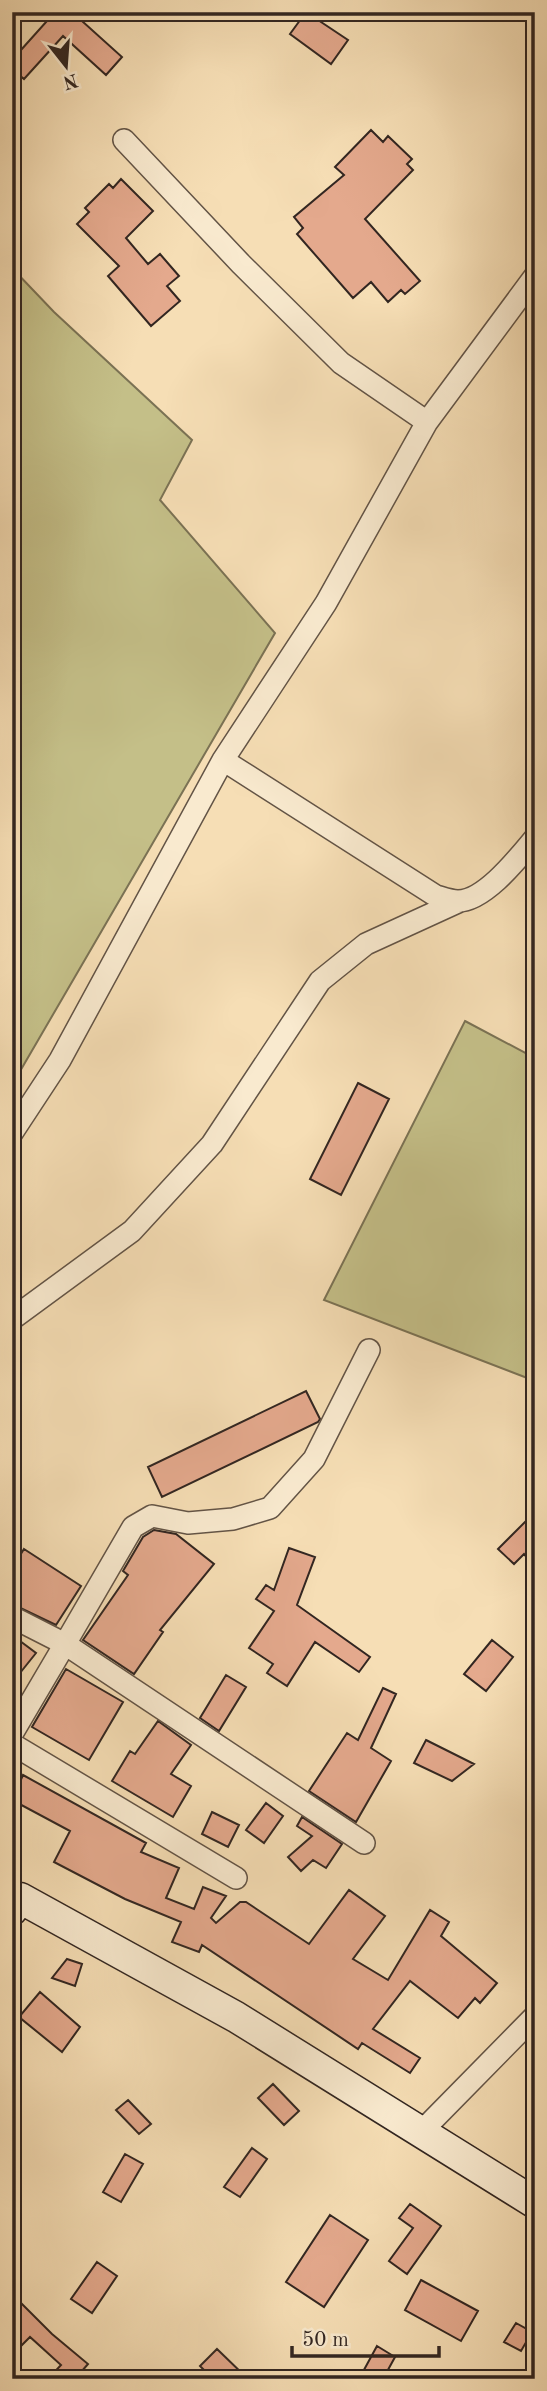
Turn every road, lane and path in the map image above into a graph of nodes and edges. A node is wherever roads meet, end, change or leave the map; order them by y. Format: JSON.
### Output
{"nodes":[{"id":1,"x":124,"y":140,"type":"dead end"},
{"id":2,"x":535,"y":276,"type":"edge"},
{"id":3,"x":427,"y":422,"type":"junction"},
{"id":4,"x":223,"y":760,"type":"junction"},
{"id":5,"x":535,"y":838,"type":"edge"},
{"id":6,"x":460,"y":901,"type":"junction"},
{"id":7,"x":12,"y":1133,"type":"edge"},
{"id":8,"x":12,"y":1319,"type":"edge"},
{"id":9,"x":369,"y":1350,"type":"dead end"},
{"id":10,"x":12,"y":1617,"type":"edge"},
{"id":11,"x":65,"y":1644,"type":"junction"},
{"id":12,"x":12,"y":1734,"type":"edge"},
{"id":13,"x":12,"y":1744,"type":"edge"},
{"id":14,"x":364,"y":1843,"type":"dead end"},
{"id":15,"x":236,"y":1878,"type":"dead end"},
{"id":16,"x":15,"y":1901,"type":"edge"},
{"id":17,"x":535,"y":2016,"type":"edge"},
{"id":18,"x":420,"y":2133,"type":"junction"},
{"id":19,"x":535,"y":2203,"type":"edge"}],
"edges":[{"from":1,"to":3,"type":"street"},
{"from":2,"to":3,"type":"street"},
{"from":3,"to":4,"type":"street"},
{"from":4,"to":6,"type":"street"},
{"from":4,"to":7,"type":"street"},
{"from":5,"to":6,"type":"street"},
{"from":6,"to":8,"type":"street"},
{"from":9,"to":11,"type":"street"},
{"from":10,"to":11,"type":"street"},
{"from":11,"to":12,"type":"street"},
{"from":11,"to":14,"type":"street"},
{"from":13,"to":15,"type":"street"},
{"from":16,"to":18,"type":"street"},
{"from":17,"to":18,"type":"street"},
{"from":18,"to":19,"type":"street"}]}
